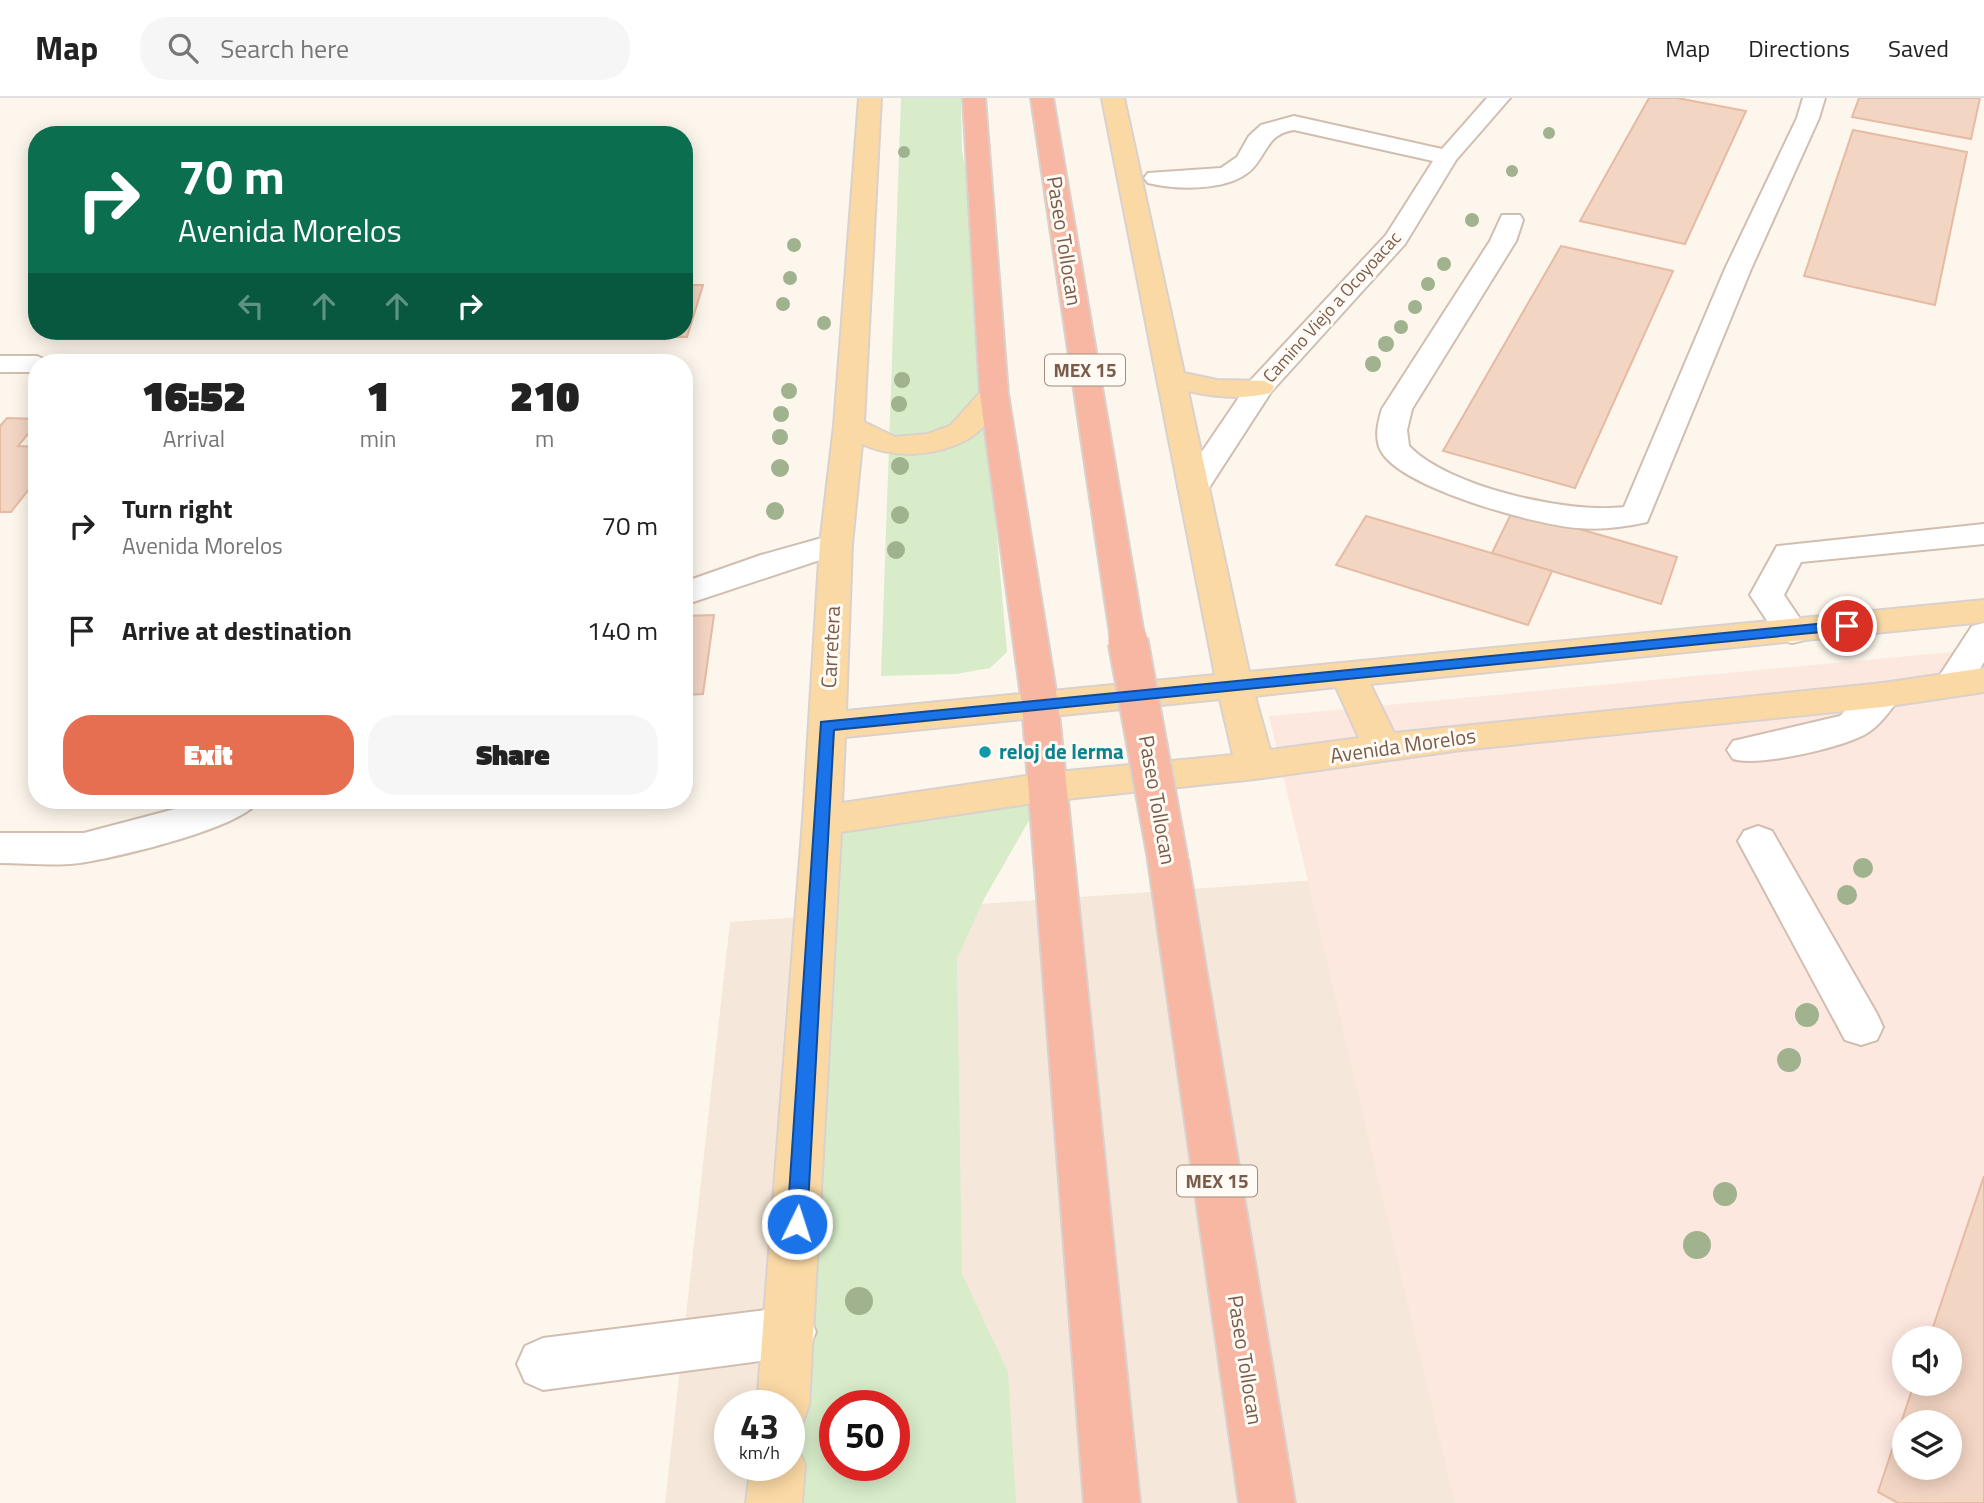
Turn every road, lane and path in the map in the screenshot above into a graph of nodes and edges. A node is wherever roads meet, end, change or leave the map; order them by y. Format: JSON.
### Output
{"nodes":[{"id":1,"x":870,"y":98,"type":"edge"},
{"id":2,"x":974,"y":98,"type":"edge"},
{"id":3,"x":1042,"y":98,"type":"edge"},
{"id":4,"x":1112,"y":98,"type":"edge"},
{"id":5,"x":1499,"y":98,"type":"edge"},
{"id":6,"x":1814,"y":98,"type":"edge"},
{"id":7,"x":1447,"y":157,"type":"junction"},
{"id":8,"x":1156,"y":178,"type":"dead end"},
{"id":9,"x":1511,"y":219,"type":"dead end"},
{"id":10,"x":0,"y":364,"type":"edge"},
{"id":11,"x":28,"y":364,"type":"edge"},
{"id":12,"x":1171,"y":379,"type":"junction"},
{"id":13,"x":1260,"y":387,"type":"junction"},
{"id":14,"x":994,"y":394,"type":"junction"},
{"id":15,"x":849,"y":426,"type":"junction"},
{"id":16,"x":1194,"y":487,"type":"junction"},
{"id":17,"x":1984,"y":534,"type":"edge"},
{"id":18,"x":836,"y":544,"type":"junction"},
{"id":19,"x":693,"y":591,"type":"edge"},
{"id":20,"x":1984,"y":611,"type":"edge"},
{"id":21,"x":1792,"y":632,"type":"junction"},
{"id":22,"x":1984,"y":634,"type":"edge"},
{"id":23,"x":1348,"y":676,"type":"junction"},
{"id":24,"x":1968,"y":682,"type":"edge"},
{"id":25,"x":1235,"y":688,"type":"junction"},
{"id":26,"x":1883,"y":695,"type":"junction"},
{"id":27,"x":1040,"y":704,"type":"junction"},
{"id":28,"x":827,"y":726,"type":"junction"},
{"id":29,"x":1382,"y":748,"type":"junction"},
{"id":30,"x":1746,"y":750,"type":"dead end"},
{"id":31,"x":1255,"y":766,"type":"junction"},
{"id":32,"x":1046,"y":787,"type":"junction"},
{"id":33,"x":224,"y":809,"type":"edge"},
{"id":34,"x":822,"y":820,"type":"junction"},
{"id":35,"x":1758,"y":841,"type":"dead end"},
{"id":36,"x":0,"y":848,"type":"edge"},
{"id":37,"x":1861,"y":1027,"type":"dead end"},
{"id":38,"x":790,"y":1332,"type":"junction"},
{"id":39,"x":543,"y":1364,"type":"dead end"},
{"id":40,"x":784,"y":1390,"type":"edge"},
{"id":41,"x":776,"y":1481,"type":"edge"},
{"id":42,"x":774,"y":1503,"type":"edge"},
{"id":43,"x":1112,"y":1503,"type":"edge"},
{"id":44,"x":1267,"y":1503,"type":"edge"}],
"edges":[{"from":1,"to":15,"type":"main road","name":"Carretera"},
{"from":2,"to":14,"type":"highway"},
{"from":3,"to":44,"type":"highway","name":"Paseo Tollocan","number":"MEX 15","bridge":true},
{"from":4,"to":12,"type":"main road"},
{"from":5,"to":7,"type":"street","name":"Camino Viejo a Ocoyoacac"},
{"from":6,"to":9,"type":"street"},
{"from":7,"to":8,"type":"street"},
{"from":7,"to":13,"type":"street","name":"Camino Viejo a Ocoyoacac"},
{"from":10,"to":11,"type":"street"},
{"from":12,"to":13,"type":"main road"},
{"from":12,"to":16,"type":"main road"},
{"from":13,"to":16,"type":"street","name":"Camino Viejo a Ocoyoacac"},
{"from":14,"to":15,"type":"main road"},
{"from":14,"to":27,"type":"highway"},
{"from":15,"to":18,"type":"main road","name":"Carretera"},
{"from":16,"to":25,"type":"main road"},
{"from":17,"to":21,"type":"street"},
{"from":18,"to":19,"type":"street"},
{"from":18,"to":28,"type":"main road","name":"Carretera"},
{"from":20,"to":21,"type":"main road"},
{"from":21,"to":23,"type":"main road"},
{"from":22,"to":24,"type":"street"},
{"from":23,"to":25,"type":"main road"},
{"from":23,"to":29,"type":"main road"},
{"from":24,"to":26,"type":"main road","name":"Avenida Morelos"},
{"from":25,"to":27,"type":"main road"},
{"from":25,"to":31,"type":"main road"},
{"from":26,"to":29,"type":"main road","name":"Avenida Morelos"},
{"from":26,"to":30,"type":"street"},
{"from":27,"to":28,"type":"main road"},
{"from":27,"to":32,"type":"highway"},
{"from":28,"to":34,"type":"main road","name":"Carretera"},
{"from":29,"to":31,"type":"main road","name":"Avenida Morelos"},
{"from":31,"to":32,"type":"main road","name":"Avenida Morelos"},
{"from":32,"to":34,"type":"main road","name":"Avenida Morelos"},
{"from":32,"to":43,"type":"highway"},
{"from":33,"to":36,"type":"street"},
{"from":34,"to":38,"type":"main road","name":"Carretera"},
{"from":35,"to":37,"type":"street"},
{"from":38,"to":39,"type":"street"},
{"from":38,"to":40,"type":"main road","name":"Carretera"},
{"from":41,"to":42,"type":"main road"}]}
